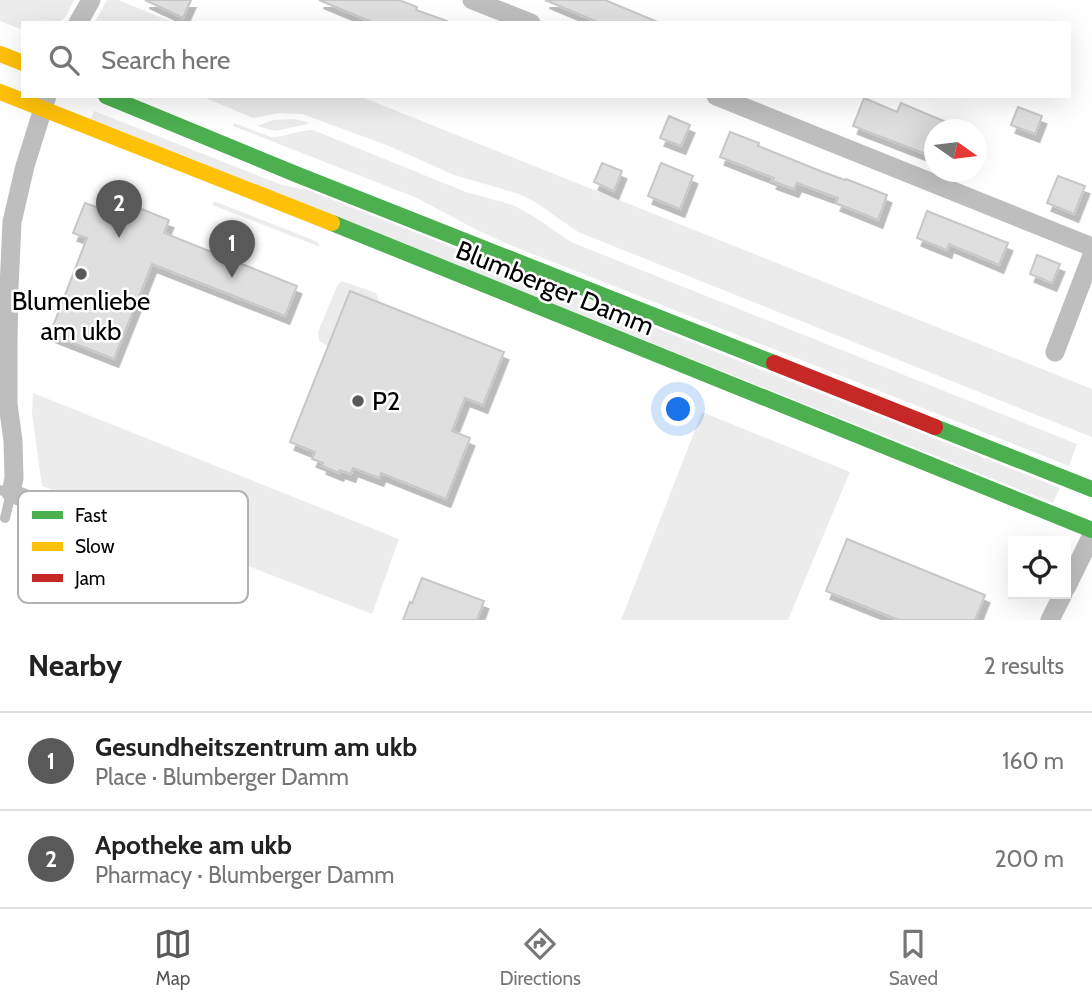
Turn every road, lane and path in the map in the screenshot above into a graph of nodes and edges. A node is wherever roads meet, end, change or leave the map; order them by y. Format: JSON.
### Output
{"nodes":[{"id":1,"x":90,"y":0,"type":"edge"},
{"id":2,"x":472,"y":0,"type":"edge"},
{"id":3,"x":79,"y":21,"type":"edge"},
{"id":4,"x":526,"y":21,"type":"edge"},
{"id":5,"x":0,"y":54,"type":"edge"},
{"id":6,"x":21,"y":63,"type":"edge"},
{"id":7,"x":0,"y":93,"type":"edge"},
{"id":8,"x":21,"y":98,"type":"edge"},
{"id":9,"x":22,"y":98,"type":"edge"},
{"id":10,"x":111,"y":98,"type":"edge"},
{"id":11,"x":721,"y":98,"type":"edge"},
{"id":12,"x":45,"y":103,"type":"edge"},
{"id":13,"x":1092,"y":247,"type":"edge"},
{"id":14,"x":1092,"y":255,"type":"edge"},
{"id":15,"x":1055,"y":352,"type":"dead end"},
{"id":16,"x":1092,"y":489,"type":"edge"},
{"id":17,"x":6,"y":492,"type":"edge"},
{"id":18,"x":5,"y":518,"type":"dead end"},
{"id":19,"x":1092,"y":532,"type":"edge"},
{"id":20,"x":1071,"y":577,"type":"edge"},
{"id":21,"x":1060,"y":599,"type":"edge"},
{"id":22,"x":1050,"y":620,"type":"edge"}],
"edges":[{"from":1,"to":3,"type":"street"},
{"from":2,"to":4,"type":"street"},
{"from":5,"to":6,"type":"main road"},
{"from":7,"to":8,"type":"main road","name":"Blumberger Damm"},
{"from":9,"to":12,"type":"main road","name":"Blumberger Damm"},
{"from":10,"to":16,"type":"main road","name":"Blumberger Damm"},
{"from":11,"to":13,"type":"street"},
{"from":12,"to":17,"type":"street"},
{"from":12,"to":19,"type":"main road","name":"Blumberger Damm"},
{"from":14,"to":15,"type":"street"},
{"from":17,"to":18,"type":"lane"},
{"from":19,"to":20,"type":"street"},
{"from":21,"to":22,"type":"street"}]}
